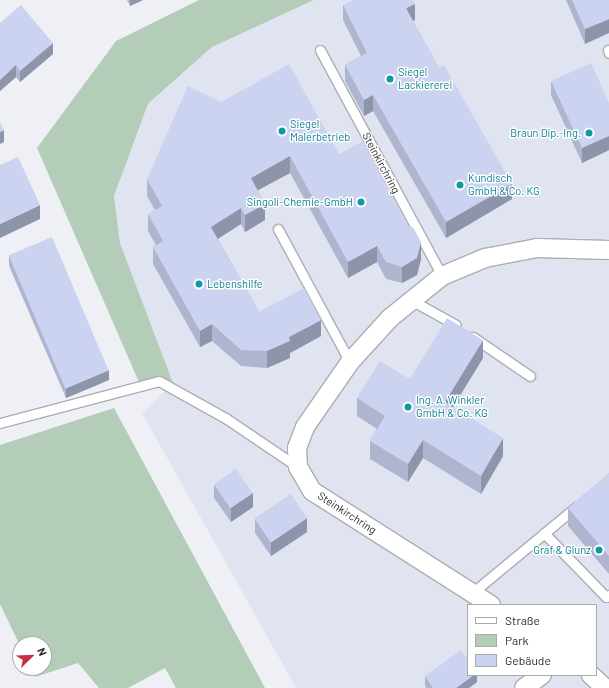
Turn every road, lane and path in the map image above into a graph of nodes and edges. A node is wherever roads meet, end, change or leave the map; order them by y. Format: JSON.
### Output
{"nodes":[{"id":1,"x":320,"y":50,"type":"dead end"},
{"id":2,"x":278,"y":229,"type":"dead end"},
{"id":3,"x":609,"y":250,"type":"edge"},
{"id":4,"x":442,"y":276,"type":"junction"},
{"id":5,"x":411,"y":300,"type":"junction"},
{"id":6,"x":350,"y":362,"type":"junction"},
{"id":7,"x":530,"y":376,"type":"dead end"},
{"id":8,"x":0,"y":423,"type":"edge"},
{"id":9,"x":298,"y":467,"type":"junction"},
{"id":10,"x":586,"y":499,"type":"edge"},
{"id":11,"x":544,"y":533,"type":"junction"},
{"id":12,"x":472,"y":592,"type":"junction"},
{"id":13,"x":609,"y":595,"type":"edge"},
{"id":14,"x":490,"y":604,"type":"edge"},
{"id":15,"x":541,"y":676,"type":"edge"},
{"id":16,"x":592,"y":676,"type":"edge"},
{"id":17,"x":524,"y":688,"type":"edge"},
{"id":18,"x":605,"y":688,"type":"edge"}],
"edges":[{"from":1,"to":4,"type":"lane","name":"Steinkirchring"},
{"from":2,"to":6,"type":"lane"},
{"from":3,"to":4,"type":"street","name":"Steinkirchring"},
{"from":4,"to":5,"type":"street","name":"Steinkirchring"},
{"from":5,"to":6,"type":"street","name":"Steinkirchring"},
{"from":5,"to":7,"type":"lane"},
{"from":6,"to":9,"type":"street","name":"Steinkirchring"},
{"from":8,"to":9,"type":"lane"},
{"from":9,"to":12,"type":"street","name":"Steinkirchring"},
{"from":10,"to":11,"type":"lane"},
{"from":11,"to":12,"type":"lane"},
{"from":11,"to":13,"type":"lane"},
{"from":12,"to":14,"type":"street","name":"Steinkirchring"},
{"from":15,"to":17,"type":"street"},
{"from":16,"to":18,"type":"street"}]}
